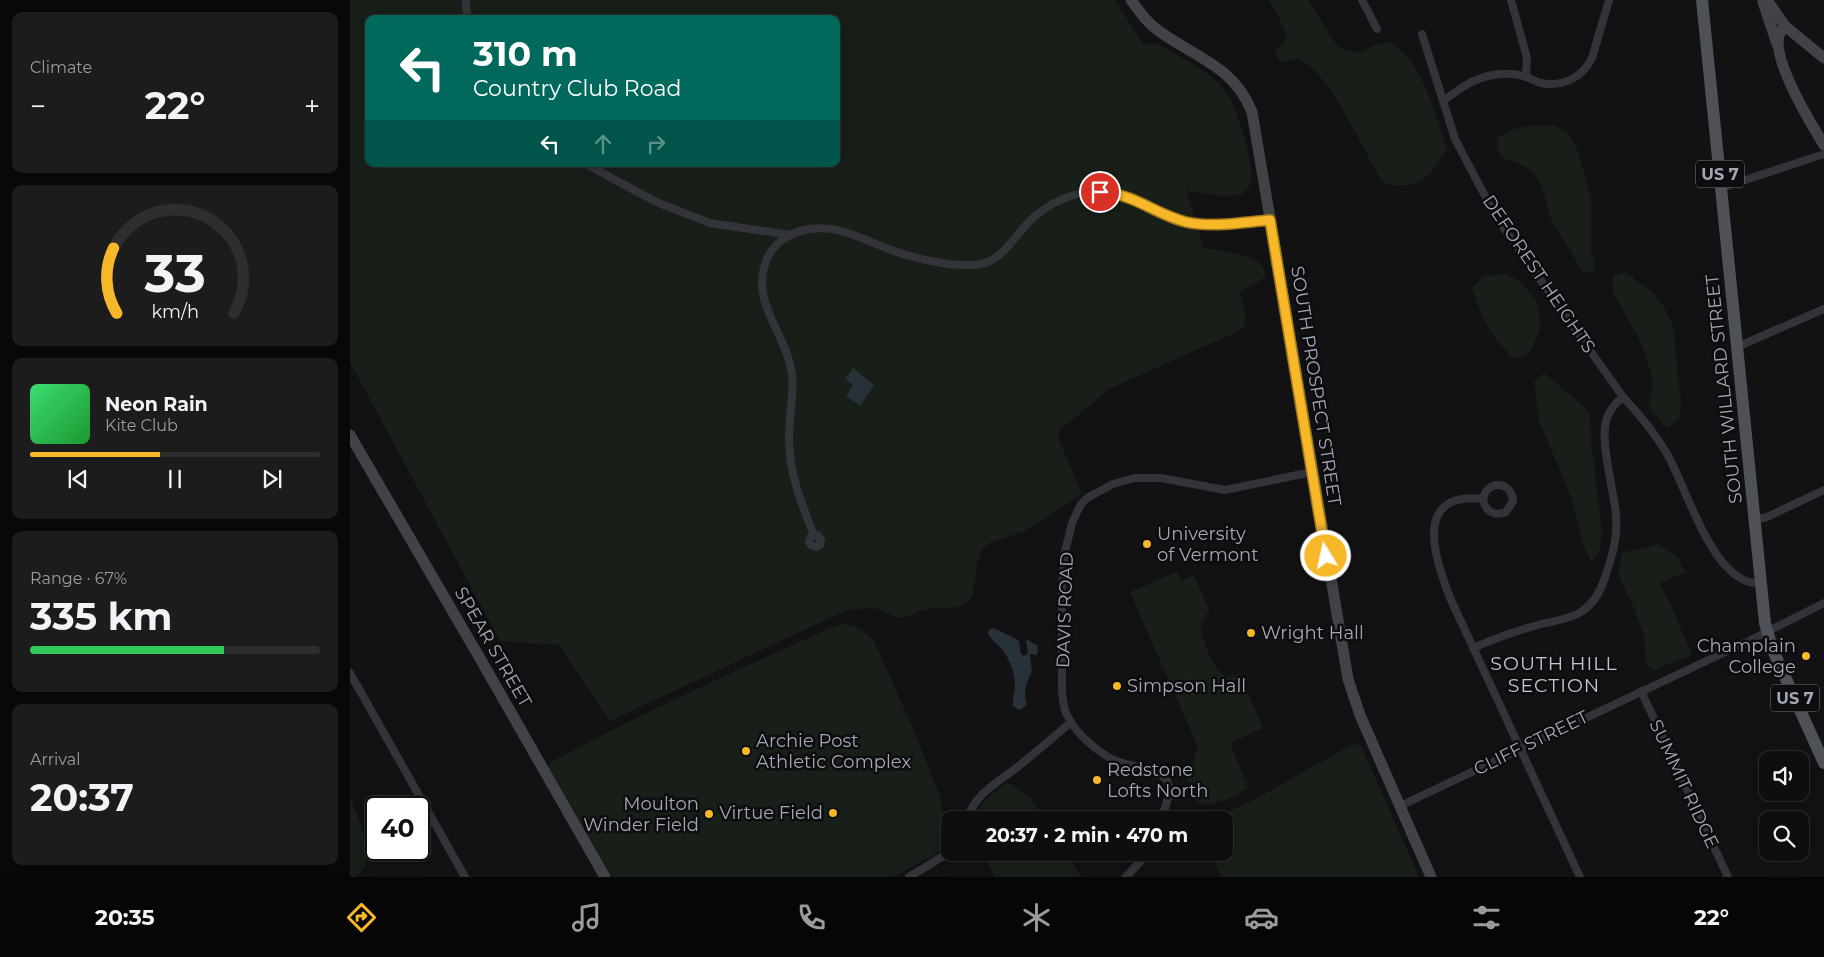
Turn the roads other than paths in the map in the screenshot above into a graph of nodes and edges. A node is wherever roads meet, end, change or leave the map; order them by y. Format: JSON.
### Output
{"nodes":[{"id":1,"x":466,"y":0,"type":"edge"},
{"id":2,"x":1131,"y":0,"type":"edge"},
{"id":3,"x":1362,"y":0,"type":"edge"},
{"id":4,"x":1511,"y":0,"type":"edge"},
{"id":5,"x":1610,"y":0,"type":"edge"},
{"id":6,"x":1702,"y":0,"type":"edge"},
{"id":7,"x":1763,"y":0,"type":"edge"},
{"id":8,"x":1767,"y":0,"type":"edge"},
{"id":9,"x":467,"y":15,"type":"edge"},
{"id":10,"x":1785,"y":26,"type":"junction"},
{"id":11,"x":1377,"y":29,"type":"dead end"},
{"id":12,"x":1422,"y":34,"type":"dead end"},
{"id":13,"x":1779,"y":48,"type":"junction"},
{"id":14,"x":1824,"y":58,"type":"edge"},
{"id":15,"x":1526,"y":77,"type":"junction"},
{"id":16,"x":1443,"y":101,"type":"junction"},
{"id":17,"x":1824,"y":145,"type":"edge"},
{"id":18,"x":1824,"y":154,"type":"edge"},
{"id":19,"x":592,"y":167,"type":"edge"},
{"id":20,"x":1721,"y":188,"type":"junction"},
{"id":21,"x":1270,"y":220,"type":"junction"},
{"id":22,"x":790,"y":235,"type":"junction"},
{"id":23,"x":1824,"y":309,"type":"edge"},
{"id":24,"x":1737,"y":347,"type":"junction"},
{"id":25,"x":1623,"y":397,"type":"junction"},
{"id":26,"x":350,"y":436,"type":"edge"},
{"id":27,"x":1312,"y":472,"type":"junction"},
{"id":28,"x":1824,"y":490,"type":"edge"},
{"id":29,"x":1483,"y":498,"type":"dead end"},
{"id":30,"x":1754,"y":520,"type":"junction"},
{"id":31,"x":814,"y":535,"type":"dead end"},
{"id":32,"x":1761,"y":583,"type":"junction"},
{"id":33,"x":1824,"y":603,"type":"edge"},
{"id":34,"x":1767,"y":632,"type":"junction"},
{"id":35,"x":1473,"y":648,"type":"junction"},
{"id":36,"x":350,"y":673,"type":"edge"},
{"id":37,"x":1640,"y":691,"type":"junction"},
{"id":38,"x":1071,"y":722,"type":"junction"},
{"id":39,"x":1520,"y":748,"type":"junction"},
{"id":40,"x":1824,"y":761,"type":"edge"},
{"id":41,"x":1400,"y":806,"type":"junction"},
{"id":42,"x":970,"y":811,"type":"edge"},
{"id":43,"x":1163,"y":811,"type":"edge"},
{"id":44,"x":941,"y":857,"type":"edge"},
{"id":45,"x":1141,"y":861,"type":"edge"},
{"id":46,"x":465,"y":877,"type":"edge"},
{"id":47,"x":605,"y":877,"type":"edge"},
{"id":48,"x":909,"y":877,"type":"edge"},
{"id":49,"x":1126,"y":877,"type":"edge"},
{"id":50,"x":1431,"y":877,"type":"edge"},
{"id":51,"x":1580,"y":877,"type":"edge"},
{"id":52,"x":1728,"y":877,"type":"edge"}],
"edges":[{"from":1,"to":9,"type":"street"},
{"from":2,"to":21,"type":"street","name":"SOUTH PROSPECT STREET"},
{"from":3,"to":11,"type":"street"},
{"from":4,"to":15,"type":"street"},
{"from":5,"to":15,"type":"street"},
{"from":6,"to":20,"type":"main road","name":"SOUTH WILLARD STREET","number":"US 7"},
{"from":7,"to":13,"type":"street"},
{"from":8,"to":10,"type":"street"},
{"from":10,"to":13,"type":"street"},
{"from":10,"to":14,"type":"street"},
{"from":12,"to":16,"type":"street","name":"DEFOREST HEIGHTS"},
{"from":13,"to":17,"type":"street"},
{"from":15,"to":16,"type":"street"},
{"from":16,"to":25,"type":"street","name":"DEFOREST HEIGHTS"},
{"from":18,"to":20,"type":"street"},
{"from":19,"to":22,"type":"street"},
{"from":20,"to":24,"type":"main road","name":"SOUTH WILLARD STREET","number":"US 7"},
{"from":21,"to":22,"type":"street"},
{"from":21,"to":27,"type":"street","name":"SOUTH PROSPECT STREET"},
{"from":22,"to":31,"type":"street"},
{"from":23,"to":24,"type":"street"},
{"from":24,"to":30,"type":"main road","name":"SOUTH WILLARD STREET","number":"US 7"},
{"from":25,"to":32,"type":"street","name":"DEFOREST HEIGHTS"},
{"from":25,"to":35,"type":"street"},
{"from":26,"to":47,"type":"street","name":"SPEAR STREET"},
{"from":27,"to":38,"type":"street","name":"DAVIS ROAD"},
{"from":27,"to":41,"type":"street","name":"SOUTH PROSPECT STREET"},
{"from":28,"to":30,"type":"street"},
{"from":29,"to":35,"type":"street"},
{"from":30,"to":32,"type":"main road","name":"SOUTH WILLARD STREET","number":"US 7"},
{"from":32,"to":34,"type":"main road","name":"SOUTH WILLARD STREET","number":"US 7"},
{"from":33,"to":34,"type":"street","name":"CLIFF STREET"},
{"from":34,"to":37,"type":"street","name":"CLIFF STREET"},
{"from":34,"to":40,"type":"main road","name":"SOUTH WILLARD STREET","number":"US 7"},
{"from":35,"to":39,"type":"street"},
{"from":36,"to":46,"type":"street"},
{"from":37,"to":39,"type":"street","name":"CLIFF STREET"},
{"from":37,"to":52,"type":"street","name":"SUMMIT RIDGE"},
{"from":38,"to":42,"type":"street"},
{"from":38,"to":43,"type":"street"},
{"from":39,"to":41,"type":"street","name":"CLIFF STREET"},
{"from":39,"to":51,"type":"street"},
{"from":41,"to":50,"type":"street","name":"SOUTH PROSPECT STREET"},
{"from":44,"to":48,"type":"street"},
{"from":45,"to":49,"type":"street"}]}
